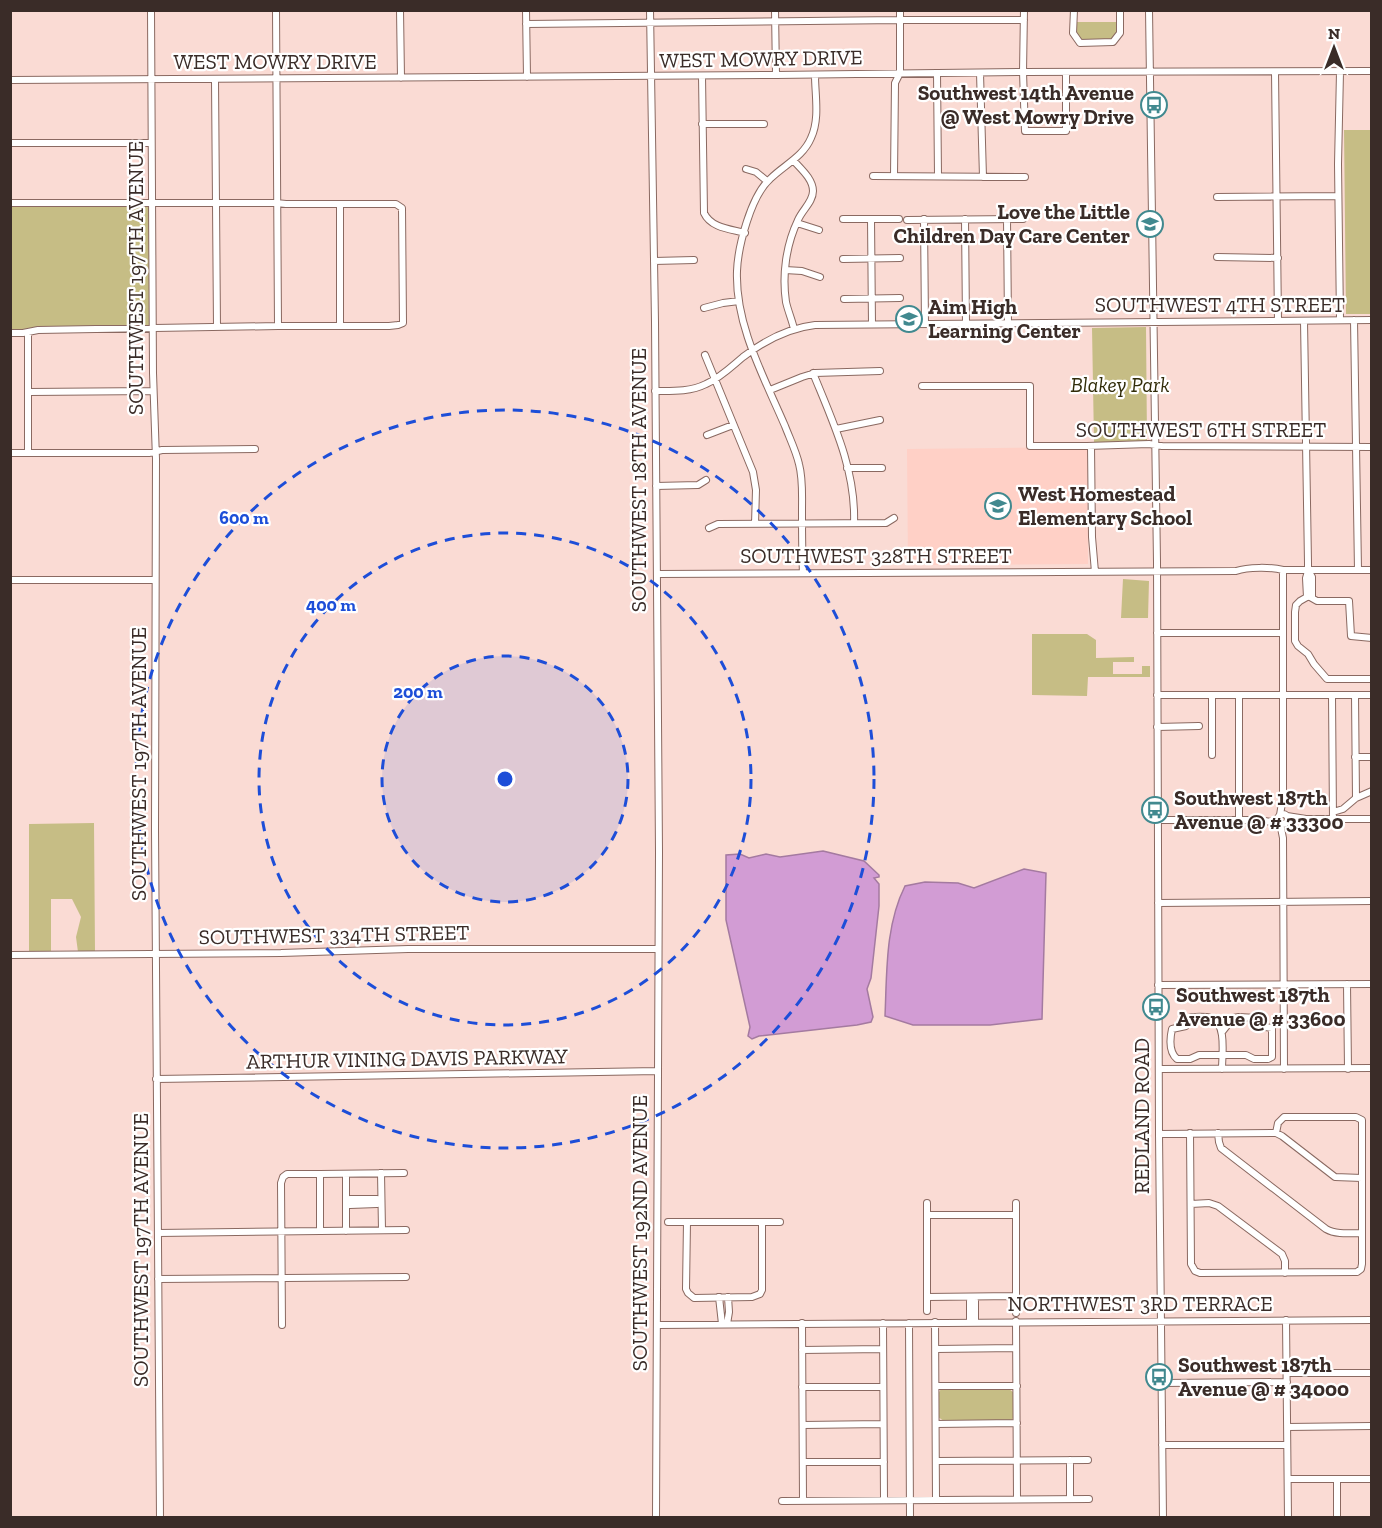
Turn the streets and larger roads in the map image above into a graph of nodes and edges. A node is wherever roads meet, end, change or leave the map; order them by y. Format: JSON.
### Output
{"nodes":[{"id":1,"x":151,"y":10,"type":"edge"},
{"id":2,"x":276,"y":10,"type":"edge"},
{"id":3,"x":400,"y":10,"type":"edge"},
{"id":4,"x":526,"y":10,"type":"edge"},
{"id":5,"x":650,"y":10,"type":"edge"},
{"id":6,"x":775,"y":10,"type":"edge"},
{"id":7,"x":900,"y":10,"type":"edge"},
{"id":8,"x":1024,"y":10,"type":"edge"},
{"id":9,"x":1074,"y":10,"type":"edge"},
{"id":10,"x":1120,"y":10,"type":"edge"},
{"id":11,"x":1149,"y":10,"type":"edge"},
{"id":12,"x":900,"y":20,"type":"junction"},
{"id":13,"x":1024,"y":20,"type":"junction"},
{"id":14,"x":775,"y":21,"type":"junction"},
{"id":15,"x":650,"y":23,"type":"junction"},
{"id":16,"x":526,"y":24,"type":"junction"},
{"id":17,"x":1371,"y":71,"type":"edge"},
{"id":18,"x":1023,"y":72,"type":"junction"},
{"id":19,"x":1275,"y":72,"type":"junction"},
{"id":20,"x":1340,"y":72,"type":"junction"},
{"id":21,"x":900,"y":73,"type":"junction"},
{"id":22,"x":937,"y":73,"type":"junction"},
{"id":23,"x":980,"y":73,"type":"junction"},
{"id":24,"x":1066,"y":73,"type":"junction"},
{"id":25,"x":1151,"y":73,"type":"junction"},
{"id":26,"x":776,"y":75,"type":"junction"},
{"id":27,"x":815,"y":75,"type":"junction"},
{"id":28,"x":652,"y":76,"type":"junction"},
{"id":29,"x":702,"y":76,"type":"junction"},
{"id":30,"x":527,"y":77,"type":"junction"},
{"id":31,"x":401,"y":78,"type":"junction"},
{"id":32,"x":276,"y":79,"type":"junction"},
{"id":33,"x":151,"y":80,"type":"junction"},
{"id":34,"x":215,"y":80,"type":"junction"},
{"id":35,"x":10,"y":81,"type":"edge"},
{"id":36,"x":702,"y":124,"type":"junction"},
{"id":37,"x":764,"y":124,"type":"dead end"},
{"id":38,"x":10,"y":143,"type":"edge"},
{"id":39,"x":152,"y":143,"type":"junction"},
{"id":40,"x":793,"y":160,"type":"junction"},
{"id":41,"x":746,"y":169,"type":"dead end"},
{"id":42,"x":873,"y":176,"type":"dead end"},
{"id":43,"x":894,"y":176,"type":"junction"},
{"id":44,"x":938,"y":176,"type":"junction"},
{"id":45,"x":982,"y":177,"type":"junction"},
{"id":46,"x":1025,"y":177,"type":"dead end"},
{"id":47,"x":767,"y":181,"type":"junction"},
{"id":48,"x":1277,"y":196,"type":"junction"},
{"id":49,"x":1338,"y":196,"type":"junction"},
{"id":50,"x":1217,"y":197,"type":"dead end"},
{"id":51,"x":152,"y":203,"type":"junction"},
{"id":52,"x":215,"y":203,"type":"junction"},
{"id":53,"x":276,"y":203,"type":"junction"},
{"id":54,"x":10,"y":204,"type":"edge"},
{"id":55,"x":340,"y":204,"type":"junction"},
{"id":56,"x":843,"y":219,"type":"dead end"},
{"id":57,"x":871,"y":219,"type":"junction"},
{"id":58,"x":899,"y":219,"type":"dead end"},
{"id":59,"x":924,"y":219,"type":"junction"},
{"id":60,"x":965,"y":219,"type":"junction"},
{"id":61,"x":1007,"y":219,"type":"junction"},
{"id":62,"x":1023,"y":219,"type":"dead end"},
{"id":63,"x":907,"y":220,"type":"dead end"},
{"id":64,"x":796,"y":223,"type":"junction"},
{"id":65,"x":819,"y":230,"type":"dead end"},
{"id":66,"x":745,"y":233,"type":"junction"},
{"id":67,"x":1217,"y":257,"type":"dead end"},
{"id":68,"x":872,"y":258,"type":"junction"},
{"id":69,"x":900,"y":258,"type":"dead end"},
{"id":70,"x":1278,"y":258,"type":"junction"},
{"id":71,"x":843,"y":259,"type":"dead end"},
{"id":72,"x":694,"y":260,"type":"dead end"},
{"id":73,"x":654,"y":261,"type":"junction"},
{"id":74,"x":785,"y":270,"type":"junction"},
{"id":75,"x":820,"y":277,"type":"dead end"},
{"id":76,"x":844,"y":298,"type":"dead end"},
{"id":77,"x":872,"y":298,"type":"junction"},
{"id":78,"x":900,"y":298,"type":"dead end"},
{"id":79,"x":738,"y":301,"type":"junction"},
{"id":80,"x":704,"y":308,"type":"dead end"},
{"id":81,"x":1354,"y":320,"type":"junction"},
{"id":82,"x":1371,"y":320,"type":"edge"},
{"id":83,"x":1278,"y":321,"type":"junction"},
{"id":84,"x":1304,"y":321,"type":"junction"},
{"id":85,"x":1340,"y":321,"type":"junction"},
{"id":86,"x":1154,"y":322,"type":"junction"},
{"id":87,"x":966,"y":323,"type":"junction"},
{"id":88,"x":1008,"y":323,"type":"junction"},
{"id":89,"x":872,"y":324,"type":"junction"},
{"id":90,"x":925,"y":324,"type":"junction"},
{"id":91,"x":278,"y":326,"type":"junction"},
{"id":92,"x":340,"y":326,"type":"junction"},
{"id":93,"x":217,"y":327,"type":"junction"},
{"id":94,"x":153,"y":329,"type":"junction"},
{"id":95,"x":794,"y":329,"type":"junction"},
{"id":96,"x":28,"y":332,"type":"junction"},
{"id":97,"x":10,"y":333,"type":"edge"},
{"id":98,"x":753,"y":350,"type":"junction"},
{"id":99,"x":705,"y":355,"type":"dead end"},
{"id":100,"x":880,"y":371,"type":"dead end"},
{"id":101,"x":813,"y":373,"type":"junction"},
{"id":102,"x":715,"y":380,"type":"junction"},
{"id":103,"x":922,"y":386,"type":"dead end"},
{"id":104,"x":770,"y":390,"type":"junction"},
{"id":105,"x":153,"y":391,"type":"junction"},
{"id":106,"x":655,"y":391,"type":"junction"},
{"id":107,"x":29,"y":392,"type":"junction"},
{"id":108,"x":880,"y":420,"type":"dead end"},
{"id":109,"x":733,"y":424,"type":"junction"},
{"id":110,"x":836,"y":429,"type":"junction"},
{"id":111,"x":707,"y":435,"type":"dead end"},
{"id":112,"x":1155,"y":445,"type":"junction"},
{"id":113,"x":1091,"y":446,"type":"junction"},
{"id":114,"x":1306,"y":446,"type":"junction"},
{"id":115,"x":1356,"y":446,"type":"junction"},
{"id":116,"x":1371,"y":447,"type":"edge"},
{"id":117,"x":255,"y":449,"type":"dead end"},
{"id":118,"x":155,"y":452,"type":"junction"},
{"id":119,"x":10,"y":453,"type":"edge"},
{"id":120,"x":28,"y":453,"type":"junction"},
{"id":121,"x":848,"y":468,"type":"junction"},
{"id":122,"x":882,"y":468,"type":"dead end"},
{"id":123,"x":706,"y":480,"type":"dead end"},
{"id":124,"x":656,"y":486,"type":"junction"},
{"id":125,"x":894,"y":518,"type":"dead end"},
{"id":126,"x":802,"y":523,"type":"junction"},
{"id":127,"x":855,"y":523,"type":"junction"},
{"id":128,"x":755,"y":524,"type":"junction"},
{"id":129,"x":709,"y":528,"type":"dead end"},
{"id":130,"x":1283,"y":570,"type":"junction"},
{"id":131,"x":1308,"y":570,"type":"junction"},
{"id":132,"x":1358,"y":570,"type":"junction"},
{"id":133,"x":1371,"y":570,"type":"edge"},
{"id":134,"x":1157,"y":571,"type":"junction"},
{"id":135,"x":1095,"y":572,"type":"junction"},
{"id":136,"x":803,"y":573,"type":"junction"},
{"id":137,"x":657,"y":574,"type":"junction"},
{"id":138,"x":10,"y":580,"type":"edge"},
{"id":139,"x":155,"y":580,"type":"junction"},
{"id":140,"x":1309,"y":597,"type":"junction"},
{"id":141,"x":1157,"y":633,"type":"junction"},
{"id":142,"x":1283,"y":633,"type":"junction"},
{"id":143,"x":1371,"y":638,"type":"edge"},
{"id":144,"x":1371,"y":679,"type":"edge"},
{"id":145,"x":1283,"y":695,"type":"junction"},
{"id":146,"x":1355,"y":695,"type":"junction"},
{"id":147,"x":1371,"y":695,"type":"edge"},
{"id":148,"x":1157,"y":696,"type":"junction"},
{"id":149,"x":1212,"y":696,"type":"junction"},
{"id":150,"x":1239,"y":696,"type":"junction"},
{"id":151,"x":1332,"y":696,"type":"junction"},
{"id":152,"x":1199,"y":726,"type":"dead end"},
{"id":153,"x":1157,"y":727,"type":"junction"},
{"id":154,"x":1212,"y":754,"type":"dead end"},
{"id":155,"x":1355,"y":757,"type":"junction"},
{"id":156,"x":1371,"y":757,"type":"edge"},
{"id":157,"x":1371,"y":791,"type":"edge"},
{"id":158,"x":1356,"y":798,"type":"junction"},
{"id":159,"x":1333,"y":816,"type":"junction"},
{"id":160,"x":1284,"y":819,"type":"junction"},
{"id":161,"x":1371,"y":819,"type":"edge"},
{"id":162,"x":1157,"y":820,"type":"junction"},
{"id":163,"x":1239,"y":820,"type":"junction"},
{"id":164,"x":1371,"y":901,"type":"edge"},
{"id":165,"x":1284,"y":902,"type":"junction"},
{"id":166,"x":1158,"y":903,"type":"junction"},
{"id":167,"x":658,"y":950,"type":"junction"},
{"id":168,"x":156,"y":954,"type":"junction"},
{"id":169,"x":10,"y":955,"type":"edge"},
{"id":170,"x":1347,"y":984,"type":"junction"},
{"id":171,"x":1371,"y":984,"type":"edge"},
{"id":172,"x":1158,"y":985,"type":"junction"},
{"id":173,"x":1284,"y":985,"type":"junction"},
{"id":174,"x":1222,"y":1032,"type":"junction"},
{"id":175,"x":1222,"y":1056,"type":"junction"},
{"id":176,"x":1371,"y":1068,"type":"edge"},
{"id":177,"x":1159,"y":1069,"type":"junction"},
{"id":178,"x":1222,"y":1069,"type":"junction"},
{"id":179,"x":1284,"y":1069,"type":"junction"},
{"id":180,"x":1348,"y":1069,"type":"junction"},
{"id":181,"x":658,"y":1071,"type":"junction"},
{"id":182,"x":156,"y":1078,"type":"junction"},
{"id":183,"x":1190,"y":1133,"type":"junction"},
{"id":184,"x":1218,"y":1133,"type":"junction"},
{"id":185,"x":1276,"y":1133,"type":"junction"},
{"id":186,"x":1159,"y":1134,"type":"junction"},
{"id":187,"x":381,"y":1173,"type":"junction"},
{"id":188,"x":404,"y":1173,"type":"dead end"},
{"id":189,"x":320,"y":1174,"type":"junction"},
{"id":190,"x":346,"y":1174,"type":"junction"},
{"id":191,"x":1362,"y":1178,"type":"junction"},
{"id":192,"x":347,"y":1202,"type":"junction"},
{"id":193,"x":380,"y":1202,"type":"junction"},
{"id":194,"x":927,"y":1203,"type":"dead end"},
{"id":195,"x":1016,"y":1203,"type":"dead end"},
{"id":196,"x":1191,"y":1204,"type":"junction"},
{"id":197,"x":928,"y":1215,"type":"junction"},
{"id":198,"x":1016,"y":1215,"type":"junction"},
{"id":199,"x":668,"y":1222,"type":"dead end"},
{"id":200,"x":687,"y":1222,"type":"junction"},
{"id":201,"x":762,"y":1222,"type":"junction"},
{"id":202,"x":780,"y":1222,"type":"dead end"},
{"id":203,"x":382,"y":1230,"type":"junction"},
{"id":204,"x":405,"y":1230,"type":"dead end"},
{"id":205,"x":320,"y":1231,"type":"junction"},
{"id":206,"x":346,"y":1231,"type":"junction"},
{"id":207,"x":281,"y":1232,"type":"junction"},
{"id":208,"x":158,"y":1233,"type":"junction"},
{"id":209,"x":1362,"y":1233,"type":"junction"},
{"id":210,"x":1363,"y":1256,"type":"junction"},
{"id":211,"x":1371,"y":1256,"type":"edge"},
{"id":212,"x":1285,"y":1273,"type":"junction"},
{"id":213,"x":282,"y":1278,"type":"junction"},
{"id":214,"x":406,"y":1278,"type":"dead end"},
{"id":215,"x":158,"y":1279,"type":"junction"},
{"id":216,"x":972,"y":1296,"type":"junction"},
{"id":217,"x":1016,"y":1296,"type":"junction"},
{"id":218,"x":927,"y":1297,"type":"junction"},
{"id":219,"x":719,"y":1298,"type":"junction"},
{"id":220,"x":729,"y":1298,"type":"junction"},
{"id":221,"x":720,"y":1308,"type":"junction"},
{"id":222,"x":729,"y":1308,"type":"junction"},
{"id":223,"x":927,"y":1311,"type":"dead end"},
{"id":224,"x":1016,"y":1313,"type":"dead end"},
{"id":225,"x":1286,"y":1320,"type":"junction"},
{"id":226,"x":1371,"y":1320,"type":"edge"},
{"id":227,"x":1016,"y":1321,"type":"junction"},
{"id":228,"x":1161,"y":1321,"type":"junction"},
{"id":229,"x":936,"y":1322,"type":"junction"},
{"id":230,"x":972,"y":1322,"type":"junction"},
{"id":231,"x":802,"y":1323,"type":"junction"},
{"id":232,"x":883,"y":1323,"type":"junction"},
{"id":233,"x":909,"y":1323,"type":"junction"},
{"id":234,"x":724,"y":1324,"type":"junction"},
{"id":235,"x":282,"y":1325,"type":"dead end"},
{"id":236,"x":657,"y":1325,"type":"junction"},
{"id":237,"x":1016,"y":1348,"type":"junction"},
{"id":238,"x":883,"y":1349,"type":"junction"},
{"id":239,"x":936,"y":1349,"type":"junction"},
{"id":240,"x":802,"y":1350,"type":"junction"},
{"id":241,"x":1287,"y":1373,"type":"junction"},
{"id":242,"x":1371,"y":1373,"type":"edge"},
{"id":243,"x":1287,"y":1382,"type":"junction"},
{"id":244,"x":1162,"y":1383,"type":"junction"},
{"id":245,"x":936,"y":1386,"type":"junction"},
{"id":246,"x":1017,"y":1386,"type":"junction"},
{"id":247,"x":802,"y":1387,"type":"junction"},
{"id":248,"x":883,"y":1387,"type":"junction"},
{"id":249,"x":1017,"y":1423,"type":"junction"},
{"id":250,"x":883,"y":1424,"type":"junction"},
{"id":251,"x":936,"y":1424,"type":"junction"},
{"id":252,"x":803,"y":1425,"type":"junction"},
{"id":253,"x":1287,"y":1426,"type":"junction"},
{"id":254,"x":1371,"y":1426,"type":"edge"},
{"id":255,"x":1162,"y":1445,"type":"junction"},
{"id":256,"x":1287,"y":1445,"type":"junction"},
{"id":257,"x":1088,"y":1460,"type":"dead end"},
{"id":258,"x":936,"y":1461,"type":"junction"},
{"id":259,"x":1017,"y":1461,"type":"junction"},
{"id":260,"x":1070,"y":1461,"type":"junction"},
{"id":261,"x":803,"y":1462,"type":"junction"},
{"id":262,"x":884,"y":1462,"type":"junction"},
{"id":263,"x":1287,"y":1479,"type":"junction"},
{"id":264,"x":1337,"y":1479,"type":"junction"},
{"id":265,"x":1371,"y":1479,"type":"edge"},
{"id":266,"x":1017,"y":1499,"type":"junction"},
{"id":267,"x":1070,"y":1499,"type":"junction"},
{"id":268,"x":1089,"y":1499,"type":"dead end"},
{"id":269,"x":884,"y":1500,"type":"junction"},
{"id":270,"x":910,"y":1500,"type":"junction"},
{"id":271,"x":936,"y":1500,"type":"junction"},
{"id":272,"x":782,"y":1501,"type":"dead end"},
{"id":273,"x":803,"y":1501,"type":"junction"},
{"id":274,"x":160,"y":1518,"type":"edge"},
{"id":275,"x":656,"y":1518,"type":"edge"},
{"id":276,"x":910,"y":1518,"type":"edge"},
{"id":277,"x":1163,"y":1518,"type":"edge"},
{"id":278,"x":1288,"y":1518,"type":"edge"},
{"id":279,"x":1337,"y":1518,"type":"edge"}],
"edges":[{"from":1,"to":33,"type":"street","name":"SOUTHWEST 197TH AVENUE"},
{"from":2,"to":32,"type":"street"},
{"from":3,"to":31,"type":"street"},
{"from":4,"to":16,"type":"street"},
{"from":5,"to":15,"type":"street","name":"SOUTHWEST 18TH AVENUE"},
{"from":6,"to":14,"type":"street"},
{"from":7,"to":12,"type":"street"},
{"from":8,"to":13,"type":"street"},
{"from":9,"to":10,"type":"street"},
{"from":11,"to":25,"type":"street","name":"REDLAND ROAD"},
{"from":12,"to":13,"type":"street"},
{"from":12,"to":14,"type":"street"},
{"from":12,"to":21,"type":"street"},
{"from":13,"to":18,"type":"street"},
{"from":14,"to":15,"type":"street"},
{"from":14,"to":26,"type":"street"},
{"from":15,"to":16,"type":"street"},
{"from":15,"to":28,"type":"street","name":"SOUTHWEST 18TH AVENUE"},
{"from":16,"to":30,"type":"street"},
{"from":17,"to":20,"type":"street","name":"WEST MOWRY DRIVE"},
{"from":18,"to":23,"type":"street","name":"WEST MOWRY DRIVE"},
{"from":18,"to":24,"type":"street","name":"WEST MOWRY DRIVE"},
{"from":18,"to":24,"type":"street"},
{"from":19,"to":20,"type":"street","name":"WEST MOWRY DRIVE"},
{"from":19,"to":25,"type":"street","name":"WEST MOWRY DRIVE"},
{"from":19,"to":48,"type":"street"},
{"from":20,"to":49,"type":"street"},
{"from":21,"to":22,"type":"street","name":"WEST MOWRY DRIVE"},
{"from":21,"to":27,"type":"street","name":"WEST MOWRY DRIVE"},
{"from":21,"to":43,"type":"street"},
{"from":22,"to":23,"type":"street","name":"WEST MOWRY DRIVE"},
{"from":22,"to":44,"type":"street"},
{"from":23,"to":45,"type":"street"},
{"from":24,"to":25,"type":"street","name":"WEST MOWRY DRIVE"},
{"from":25,"to":86,"type":"street","name":"REDLAND ROAD"},
{"from":26,"to":27,"type":"street","name":"WEST MOWRY DRIVE"},
{"from":26,"to":29,"type":"street","name":"WEST MOWRY DRIVE"},
{"from":27,"to":40,"type":"street"},
{"from":28,"to":29,"type":"street","name":"WEST MOWRY DRIVE"},
{"from":28,"to":30,"type":"street","name":"WEST MOWRY DRIVE"},
{"from":28,"to":73,"type":"street","name":"SOUTHWEST 18TH AVENUE"},
{"from":29,"to":36,"type":"street"},
{"from":30,"to":31,"type":"street","name":"WEST MOWRY DRIVE"},
{"from":31,"to":32,"type":"street","name":"WEST MOWRY DRIVE"},
{"from":32,"to":34,"type":"street","name":"WEST MOWRY DRIVE"},
{"from":32,"to":53,"type":"street"},
{"from":33,"to":34,"type":"street","name":"WEST MOWRY DRIVE"},
{"from":33,"to":35,"type":"street","name":"WEST MOWRY DRIVE"},
{"from":33,"to":39,"type":"street","name":"SOUTHWEST 197TH AVENUE"},
{"from":34,"to":52,"type":"street"},
{"from":36,"to":37,"type":"street"},
{"from":36,"to":66,"type":"street"},
{"from":38,"to":39,"type":"street"},
{"from":39,"to":51,"type":"street","name":"SOUTHWEST 197TH AVENUE"},
{"from":40,"to":47,"type":"street"},
{"from":40,"to":64,"type":"street"},
{"from":41,"to":47,"type":"street"},
{"from":42,"to":43,"type":"street"},
{"from":43,"to":44,"type":"street"},
{"from":44,"to":45,"type":"street"},
{"from":45,"to":46,"type":"street"},
{"from":47,"to":66,"type":"street"},
{"from":48,"to":49,"type":"street"},
{"from":48,"to":50,"type":"street"},
{"from":48,"to":70,"type":"street"},
{"from":49,"to":85,"type":"street"},
{"from":51,"to":52,"type":"street"},
{"from":51,"to":54,"type":"street"},
{"from":51,"to":94,"type":"street","name":"SOUTHWEST 197TH AVENUE"},
{"from":52,"to":53,"type":"street"},
{"from":52,"to":93,"type":"street"},
{"from":53,"to":55,"type":"street"},
{"from":53,"to":91,"type":"street"},
{"from":55,"to":92,"type":"street"},
{"from":55,"to":92,"type":"street"},
{"from":56,"to":57,"type":"street"},
{"from":57,"to":58,"type":"street"},
{"from":57,"to":68,"type":"street"},
{"from":59,"to":60,"type":"street"},
{"from":59,"to":63,"type":"street"},
{"from":59,"to":90,"type":"street"},
{"from":60,"to":61,"type":"street"},
{"from":60,"to":87,"type":"street"},
{"from":61,"to":62,"type":"street"},
{"from":61,"to":88,"type":"street"},
{"from":64,"to":65,"type":"street"},
{"from":64,"to":74,"type":"street"},
{"from":66,"to":79,"type":"street"},
{"from":67,"to":70,"type":"street"},
{"from":68,"to":69,"type":"street"},
{"from":68,"to":71,"type":"street"},
{"from":68,"to":77,"type":"street"},
{"from":70,"to":83,"type":"street"},
{"from":72,"to":73,"type":"street"},
{"from":73,"to":106,"type":"street","name":"SOUTHWEST 18TH AVENUE"},
{"from":74,"to":75,"type":"street"},
{"from":74,"to":95,"type":"street"},
{"from":76,"to":77,"type":"street"},
{"from":77,"to":78,"type":"street"},
{"from":77,"to":89,"type":"street"},
{"from":79,"to":80,"type":"street"},
{"from":79,"to":98,"type":"street"},
{"from":81,"to":82,"type":"street","name":"SOUTHWEST 4TH STREET"},
{"from":81,"to":85,"type":"street","name":"SOUTHWEST 4TH STREET"},
{"from":81,"to":115,"type":"street"},
{"from":83,"to":84,"type":"street","name":"SOUTHWEST 4TH STREET"},
{"from":83,"to":86,"type":"street","name":"SOUTHWEST 4TH STREET"},
{"from":84,"to":85,"type":"street","name":"SOUTHWEST 4TH STREET"},
{"from":84,"to":114,"type":"street"},
{"from":86,"to":88,"type":"street","name":"SOUTHWEST 4TH STREET"},
{"from":86,"to":112,"type":"street","name":"REDLAND ROAD"},
{"from":87,"to":88,"type":"street","name":"SOUTHWEST 4TH STREET"},
{"from":87,"to":90,"type":"street","name":"SOUTHWEST 4TH STREET"},
{"from":89,"to":90,"type":"street","name":"SOUTHWEST 4TH STREET"},
{"from":89,"to":95,"type":"street","name":"SOUTHWEST 4TH STREET"},
{"from":91,"to":92,"type":"street"},
{"from":91,"to":93,"type":"street"},
{"from":93,"to":94,"type":"street"},
{"from":94,"to":96,"type":"street"},
{"from":94,"to":105,"type":"street","name":"SOUTHWEST 197TH AVENUE"},
{"from":95,"to":98,"type":"street","name":"SOUTHWEST 4TH STREET"},
{"from":96,"to":97,"type":"street"},
{"from":96,"to":107,"type":"street"},
{"from":98,"to":102,"type":"street","name":"SOUTHWEST 4TH STREET"},
{"from":98,"to":104,"type":"street"},
{"from":99,"to":102,"type":"street"},
{"from":100,"to":101,"type":"street"},
{"from":101,"to":104,"type":"street"},
{"from":101,"to":110,"type":"street"},
{"from":102,"to":106,"type":"street","name":"SOUTHWEST 4TH STREET"},
{"from":102,"to":109,"type":"street"},
{"from":103,"to":113,"type":"street","name":"SOUTHWEST 6TH STREET"},
{"from":104,"to":126,"type":"street"},
{"from":105,"to":107,"type":"street"},
{"from":105,"to":118,"type":"street","name":"SOUTHWEST 197TH AVENUE"},
{"from":106,"to":124,"type":"street","name":"SOUTHWEST 18TH AVENUE"},
{"from":107,"to":120,"type":"street"},
{"from":108,"to":110,"type":"street"},
{"from":109,"to":111,"type":"street"},
{"from":109,"to":128,"type":"street"},
{"from":110,"to":121,"type":"street"},
{"from":112,"to":113,"type":"street","name":"SOUTHWEST 6TH STREET"},
{"from":112,"to":114,"type":"street","name":"SOUTHWEST 6TH STREET"},
{"from":112,"to":134,"type":"street","name":"REDLAND ROAD"},
{"from":113,"to":135,"type":"street"},
{"from":114,"to":115,"type":"street","name":"SOUTHWEST 6TH STREET"},
{"from":114,"to":131,"type":"street"},
{"from":115,"to":116,"type":"street","name":"SOUTHWEST 6TH STREET"},
{"from":115,"to":132,"type":"street"},
{"from":117,"to":118,"type":"street"},
{"from":118,"to":120,"type":"street"},
{"from":118,"to":139,"type":"street","name":"SOUTHWEST 197TH AVENUE"},
{"from":119,"to":120,"type":"street"},
{"from":121,"to":122,"type":"street"},
{"from":121,"to":127,"type":"street"},
{"from":123,"to":124,"type":"street"},
{"from":124,"to":137,"type":"street","name":"SOUTHWEST 18TH AVENUE"},
{"from":125,"to":127,"type":"street"},
{"from":126,"to":127,"type":"street"},
{"from":126,"to":128,"type":"street"},
{"from":126,"to":136,"type":"street"},
{"from":128,"to":129,"type":"street"},
{"from":130,"to":131,"type":"street","name":"SOUTHWEST 328TH STREET"},
{"from":130,"to":134,"type":"street","name":"SOUTHWEST 328TH STREET"},
{"from":130,"to":142,"type":"street"},
{"from":131,"to":132,"type":"street","name":"SOUTHWEST 328TH STREET"},
{"from":131,"to":140,"type":"street"},
{"from":132,"to":133,"type":"street","name":"SOUTHWEST 328TH STREET"},
{"from":134,"to":135,"type":"street","name":"SOUTHWEST 328TH STREET"},
{"from":134,"to":141,"type":"street","name":"REDLAND ROAD"},
{"from":135,"to":136,"type":"street","name":"SOUTHWEST 328TH STREET"},
{"from":136,"to":137,"type":"street","name":"SOUTHWEST 328TH STREET"},
{"from":137,"to":167,"type":"street","name":"SOUTHWEST 18TH AVENUE"},
{"from":138,"to":139,"type":"street"},
{"from":139,"to":168,"type":"street","name":"SOUTHWEST 197TH AVENUE"},
{"from":140,"to":143,"type":"street"},
{"from":140,"to":144,"type":"street"},
{"from":141,"to":142,"type":"street"},
{"from":141,"to":148,"type":"street","name":"REDLAND ROAD"},
{"from":142,"to":145,"type":"street"},
{"from":145,"to":150,"type":"street"},
{"from":145,"to":151,"type":"street"},
{"from":145,"to":160,"type":"street"},
{"from":146,"to":147,"type":"street"},
{"from":146,"to":151,"type":"street"},
{"from":146,"to":155,"type":"street"},
{"from":148,"to":149,"type":"street"},
{"from":148,"to":153,"type":"street","name":"REDLAND ROAD"},
{"from":149,"to":150,"type":"street"},
{"from":149,"to":154,"type":"street"},
{"from":150,"to":163,"type":"street"},
{"from":151,"to":159,"type":"street"},
{"from":152,"to":153,"type":"street"},
{"from":153,"to":162,"type":"street","name":"REDLAND ROAD"},
{"from":155,"to":156,"type":"street"},
{"from":155,"to":158,"type":"street"},
{"from":157,"to":158,"type":"street"},
{"from":158,"to":159,"type":"street"},
{"from":159,"to":160,"type":"street"},
{"from":159,"to":161,"type":"street"},
{"from":160,"to":163,"type":"street"},
{"from":160,"to":165,"type":"street"},
{"from":162,"to":163,"type":"street"},
{"from":162,"to":166,"type":"street","name":"REDLAND ROAD"},
{"from":164,"to":165,"type":"street"},
{"from":165,"to":166,"type":"street"},
{"from":165,"to":173,"type":"street"},
{"from":166,"to":172,"type":"street","name":"REDLAND ROAD"},
{"from":167,"to":168,"type":"street","name":"SOUTHWEST 334TH STREET"},
{"from":167,"to":181,"type":"street","name":"SOUTHWEST 192ND AVENUE"},
{"from":168,"to":169,"type":"street","name":"SOUTHWEST 334TH STREET"},
{"from":168,"to":182,"type":"street","name":"SOUTHWEST 197TH AVENUE"},
{"from":170,"to":171,"type":"street"},
{"from":170,"to":173,"type":"street"},
{"from":170,"to":180,"type":"street"},
{"from":172,"to":173,"type":"street"},
{"from":172,"to":177,"type":"street","name":"REDLAND ROAD"},
{"from":173,"to":179,"type":"street"},
{"from":174,"to":175,"type":"street"},
{"from":174,"to":175,"type":"street"},
{"from":174,"to":175,"type":"street"},
{"from":175,"to":178,"type":"street"},
{"from":176,"to":180,"type":"street"},
{"from":177,"to":178,"type":"street"},
{"from":177,"to":186,"type":"street","name":"REDLAND ROAD"},
{"from":178,"to":179,"type":"street"},
{"from":179,"to":180,"type":"street"},
{"from":181,"to":182,"type":"street","name":"ARTHUR VINING DAVIS PARKWAY"},
{"from":181,"to":236,"type":"street","name":"SOUTHWEST 192ND AVENUE"},
{"from":182,"to":208,"type":"street","name":"SOUTHWEST 197TH AVENUE"},
{"from":183,"to":184,"type":"street"},
{"from":183,"to":186,"type":"street"},
{"from":183,"to":196,"type":"street"},
{"from":184,"to":185,"type":"street"},
{"from":184,"to":209,"type":"street"},
{"from":185,"to":191,"type":"street"},
{"from":185,"to":191,"type":"street"},
{"from":186,"to":228,"type":"street","name":"REDLAND ROAD"},
{"from":187,"to":188,"type":"street"},
{"from":187,"to":190,"type":"street"},
{"from":187,"to":193,"type":"street"},
{"from":189,"to":190,"type":"street"},
{"from":189,"to":205,"type":"street"},
{"from":189,"to":207,"type":"street"},
{"from":190,"to":192,"type":"street"},
{"from":191,"to":209,"type":"street"},
{"from":192,"to":193,"type":"street"},
{"from":192,"to":206,"type":"street"},
{"from":193,"to":203,"type":"street"},
{"from":194,"to":197,"type":"street"},
{"from":195,"to":198,"type":"street"},
{"from":196,"to":212,"type":"street"},
{"from":196,"to":212,"type":"street"},
{"from":197,"to":198,"type":"street"},
{"from":197,"to":218,"type":"street"},
{"from":198,"to":217,"type":"street"},
{"from":199,"to":200,"type":"street"},
{"from":200,"to":201,"type":"street"},
{"from":200,"to":219,"type":"street"},
{"from":201,"to":202,"type":"street"},
{"from":201,"to":220,"type":"street"},
{"from":203,"to":204,"type":"street"},
{"from":203,"to":206,"type":"street"},
{"from":205,"to":206,"type":"street"},
{"from":205,"to":207,"type":"street"},
{"from":207,"to":208,"type":"street"},
{"from":207,"to":213,"type":"street"},
{"from":208,"to":215,"type":"street","name":"SOUTHWEST 197TH AVENUE"},
{"from":209,"to":210,"type":"street"},
{"from":210,"to":211,"type":"street"},
{"from":210,"to":212,"type":"street"},
{"from":213,"to":214,"type":"street"},
{"from":213,"to":215,"type":"street"},
{"from":213,"to":235,"type":"street"},
{"from":215,"to":274,"type":"street","name":"SOUTHWEST 197TH AVENUE"},
{"from":216,"to":217,"type":"street"},
{"from":216,"to":218,"type":"street"},
{"from":216,"to":230,"type":"street"},
{"from":217,"to":224,"type":"street"},
{"from":218,"to":223,"type":"street"},
{"from":219,"to":220,"type":"street"},
{"from":219,"to":221,"type":"street"},
{"from":220,"to":222,"type":"street"},
{"from":221,"to":222,"type":"street"},
{"from":221,"to":234,"type":"street"},
{"from":222,"to":234,"type":"street"},
{"from":225,"to":226,"type":"street","name":"NORTHWEST 3RD TERRACE"},
{"from":225,"to":228,"type":"street","name":"NORTHWEST 3RD TERRACE"},
{"from":225,"to":241,"type":"street"},
{"from":227,"to":228,"type":"street","name":"NORTHWEST 3RD TERRACE"},
{"from":227,"to":230,"type":"street","name":"NORTHWEST 3RD TERRACE"},
{"from":227,"to":237,"type":"street"},
{"from":228,"to":244,"type":"street","name":"REDLAND ROAD"},
{"from":229,"to":230,"type":"street","name":"NORTHWEST 3RD TERRACE"},
{"from":229,"to":233,"type":"street","name":"NORTHWEST 3RD TERRACE"},
{"from":229,"to":239,"type":"street"},
{"from":231,"to":232,"type":"street","name":"NORTHWEST 3RD TERRACE"},
{"from":231,"to":234,"type":"street","name":"NORTHWEST 3RD TERRACE"},
{"from":231,"to":240,"type":"street"},
{"from":232,"to":233,"type":"street","name":"NORTHWEST 3RD TERRACE"},
{"from":232,"to":238,"type":"street"},
{"from":233,"to":270,"type":"street"},
{"from":234,"to":236,"type":"street"},
{"from":236,"to":275,"type":"street","name":"SOUTHWEST 192ND AVENUE"},
{"from":237,"to":239,"type":"street"},
{"from":237,"to":246,"type":"street"},
{"from":238,"to":240,"type":"street"},
{"from":238,"to":248,"type":"street"},
{"from":239,"to":245,"type":"street"},
{"from":240,"to":247,"type":"street"},
{"from":241,"to":242,"type":"street"},
{"from":241,"to":243,"type":"street"},
{"from":243,"to":244,"type":"street"},
{"from":243,"to":253,"type":"street"},
{"from":244,"to":255,"type":"street","name":"REDLAND ROAD"},
{"from":245,"to":246,"type":"street"},
{"from":245,"to":251,"type":"street"},
{"from":246,"to":249,"type":"street"},
{"from":247,"to":248,"type":"street"},
{"from":247,"to":252,"type":"street"},
{"from":248,"to":250,"type":"street"},
{"from":249,"to":251,"type":"street"},
{"from":249,"to":259,"type":"street"},
{"from":250,"to":252,"type":"street"},
{"from":250,"to":262,"type":"street"},
{"from":251,"to":258,"type":"street"},
{"from":252,"to":261,"type":"street"},
{"from":253,"to":254,"type":"street"},
{"from":253,"to":256,"type":"street"},
{"from":255,"to":256,"type":"street"},
{"from":255,"to":277,"type":"street","name":"REDLAND ROAD"},
{"from":256,"to":263,"type":"street"},
{"from":257,"to":260,"type":"street"},
{"from":258,"to":259,"type":"street"},
{"from":258,"to":271,"type":"street"},
{"from":259,"to":260,"type":"street"},
{"from":259,"to":266,"type":"street"},
{"from":260,"to":267,"type":"street"},
{"from":261,"to":262,"type":"street"},
{"from":261,"to":273,"type":"street"},
{"from":262,"to":269,"type":"street"},
{"from":263,"to":264,"type":"street"},
{"from":263,"to":278,"type":"street"},
{"from":264,"to":265,"type":"street"},
{"from":264,"to":279,"type":"street"},
{"from":266,"to":267,"type":"street"},
{"from":266,"to":271,"type":"street"},
{"from":267,"to":268,"type":"street"},
{"from":269,"to":270,"type":"street"},
{"from":269,"to":273,"type":"street"},
{"from":270,"to":271,"type":"street"},
{"from":270,"to":276,"type":"street"},
{"from":272,"to":273,"type":"street"}]}
